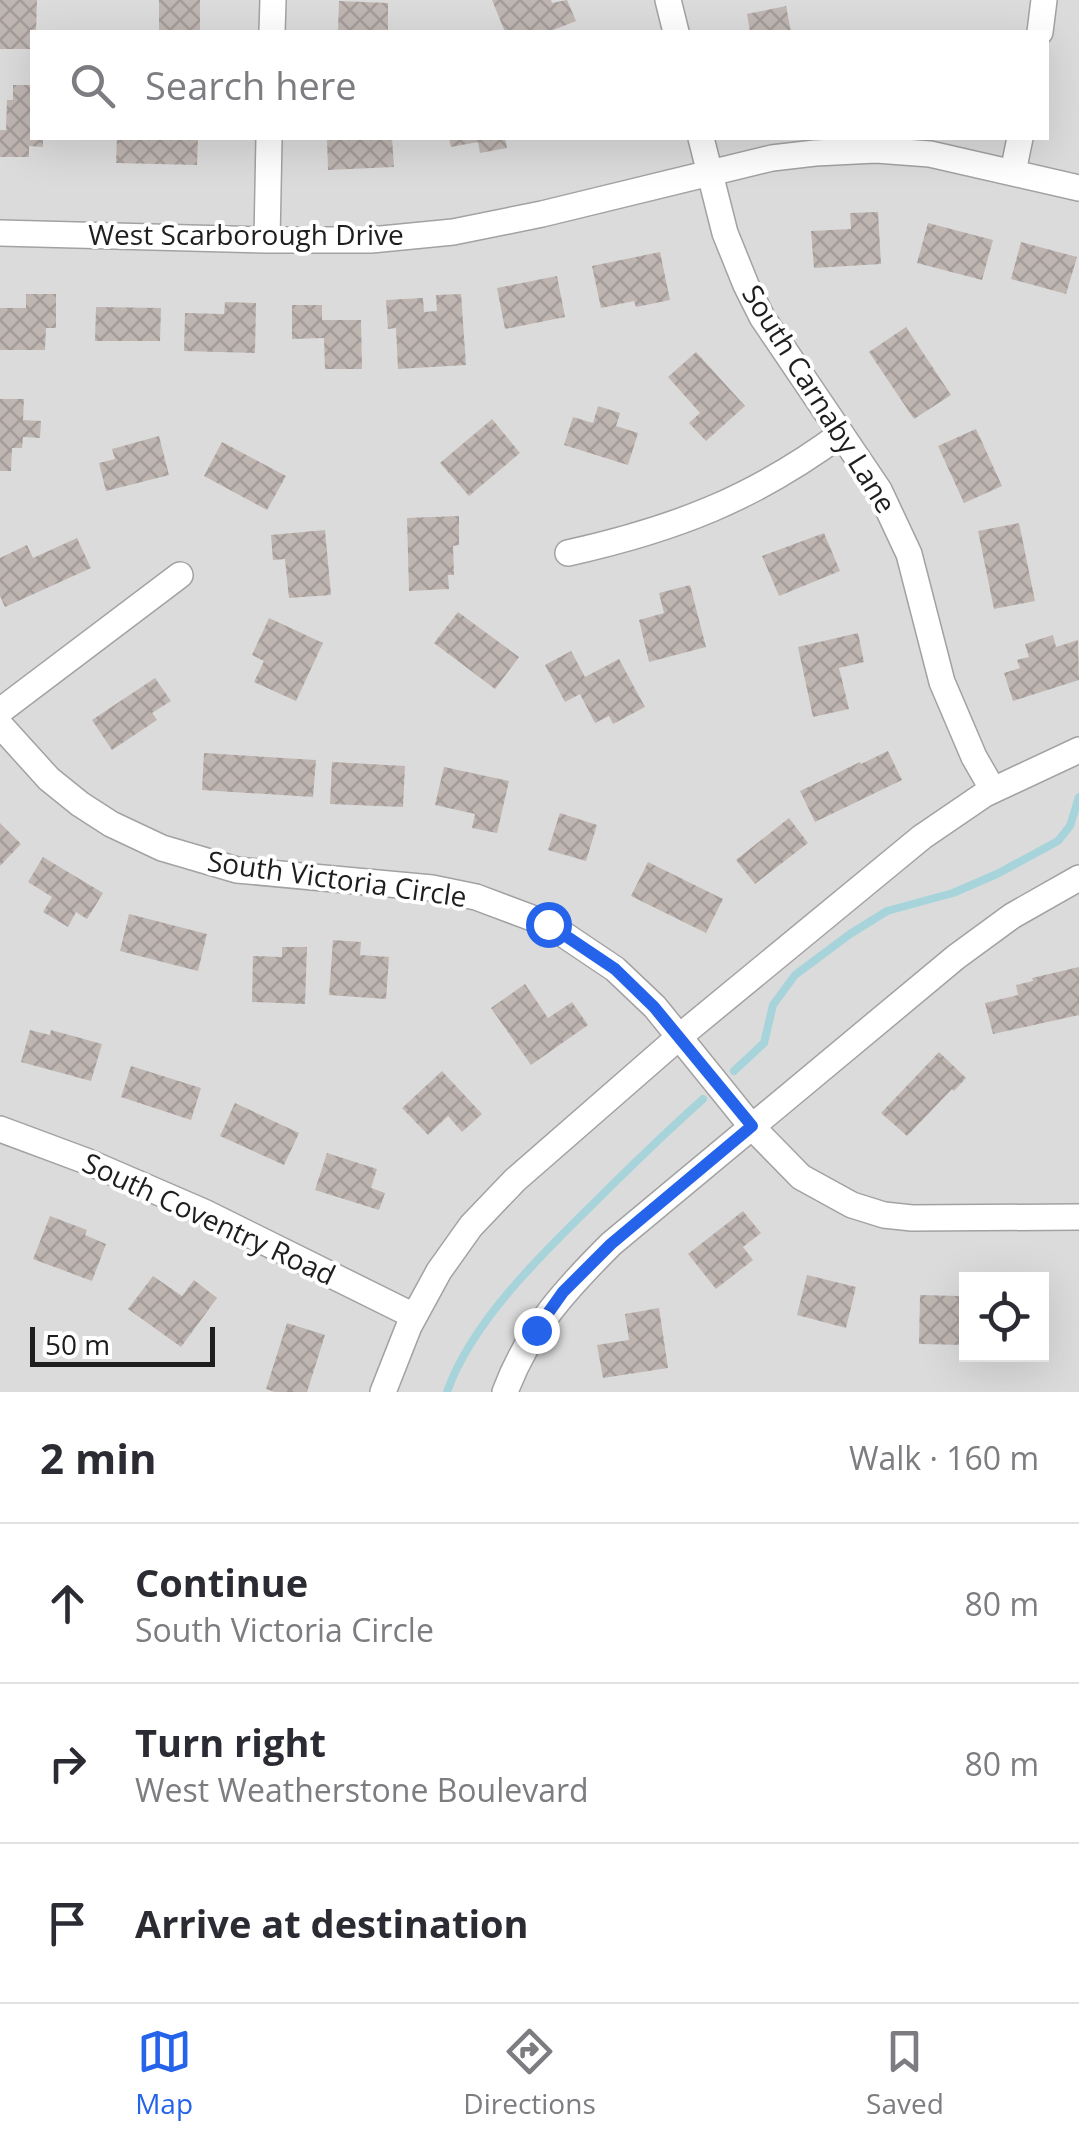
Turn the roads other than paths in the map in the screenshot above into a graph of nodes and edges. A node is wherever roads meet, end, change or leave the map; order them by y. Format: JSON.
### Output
{"nodes":[{"id":1,"x":272,"y":0,"type":"edge"},
{"id":2,"x":668,"y":0,"type":"edge"},
{"id":3,"x":1044,"y":0,"type":"edge"},
{"id":4,"x":272,"y":30,"type":"edge"},
{"id":5,"x":676,"y":30,"type":"edge"},
{"id":6,"x":1040,"y":30,"type":"edge"},
{"id":7,"x":270,"y":140,"type":"edge"},
{"id":8,"x":702,"y":140,"type":"edge"},
{"id":9,"x":1020,"y":140,"type":"edge"},
{"id":10,"x":1013,"y":172,"type":"junction"},
{"id":11,"x":710,"y":173,"type":"junction"},
{"id":12,"x":1079,"y":188,"type":"edge"},
{"id":13,"x":0,"y":232,"type":"edge"},
{"id":14,"x":267,"y":240,"type":"junction"},
{"id":15,"x":841,"y":434,"type":"junction"},
{"id":16,"x":568,"y":553,"type":"dead end"},
{"id":17,"x":180,"y":574,"type":"dead end"},
{"id":18,"x":0,"y":711,"type":"edge"},
{"id":19,"x":0,"y":725,"type":"edge"},
{"id":20,"x":1079,"y":750,"type":"edge"},
{"id":21,"x":993,"y":790,"type":"junction"},
{"id":22,"x":1079,"y":878,"type":"edge"},
{"id":23,"x":679,"y":1037,"type":"junction"},
{"id":24,"x":752,"y":1126,"type":"junction"},
{"id":25,"x":0,"y":1129,"type":"edge"},
{"id":26,"x":1079,"y":1217,"type":"edge"},
{"id":27,"x":414,"y":1316,"type":"junction"},
{"id":28,"x":383,"y":1392,"type":"edge"},
{"id":29,"x":504,"y":1392,"type":"edge"}],
"edges":[{"from":1,"to":4,"type":"street"},
{"from":2,"to":5,"type":"street"},
{"from":3,"to":6,"type":"street"},
{"from":7,"to":14,"type":"street"},
{"from":8,"to":11,"type":"street","name":"South Carnaby Lane"},
{"from":9,"to":10,"type":"street"},
{"from":10,"to":11,"type":"street","name":"West Scarborough Drive"},
{"from":10,"to":12,"type":"street","name":"West Scarborough Drive"},
{"from":11,"to":14,"type":"street","name":"West Scarborough Drive"},
{"from":11,"to":15,"type":"street","name":"South Carnaby Lane"},
{"from":13,"to":14,"type":"street","name":"West Scarborough Drive"},
{"from":15,"to":16,"type":"street"},
{"from":15,"to":21,"type":"street","name":"South Carnaby Lane"},
{"from":17,"to":18,"type":"street"},
{"from":19,"to":23,"type":"street","name":"South Victoria Circle"},
{"from":20,"to":21,"type":"street"},
{"from":21,"to":23,"type":"street"},
{"from":22,"to":24,"type":"street"},
{"from":23,"to":24,"type":"street","name":"South Victoria Circle"},
{"from":23,"to":27,"type":"street"},
{"from":24,"to":26,"type":"street","name":"South Victoria Circle"},
{"from":24,"to":29,"type":"street"},
{"from":25,"to":27,"type":"street","name":"South Coventry Road"},
{"from":27,"to":28,"type":"street"}]}
